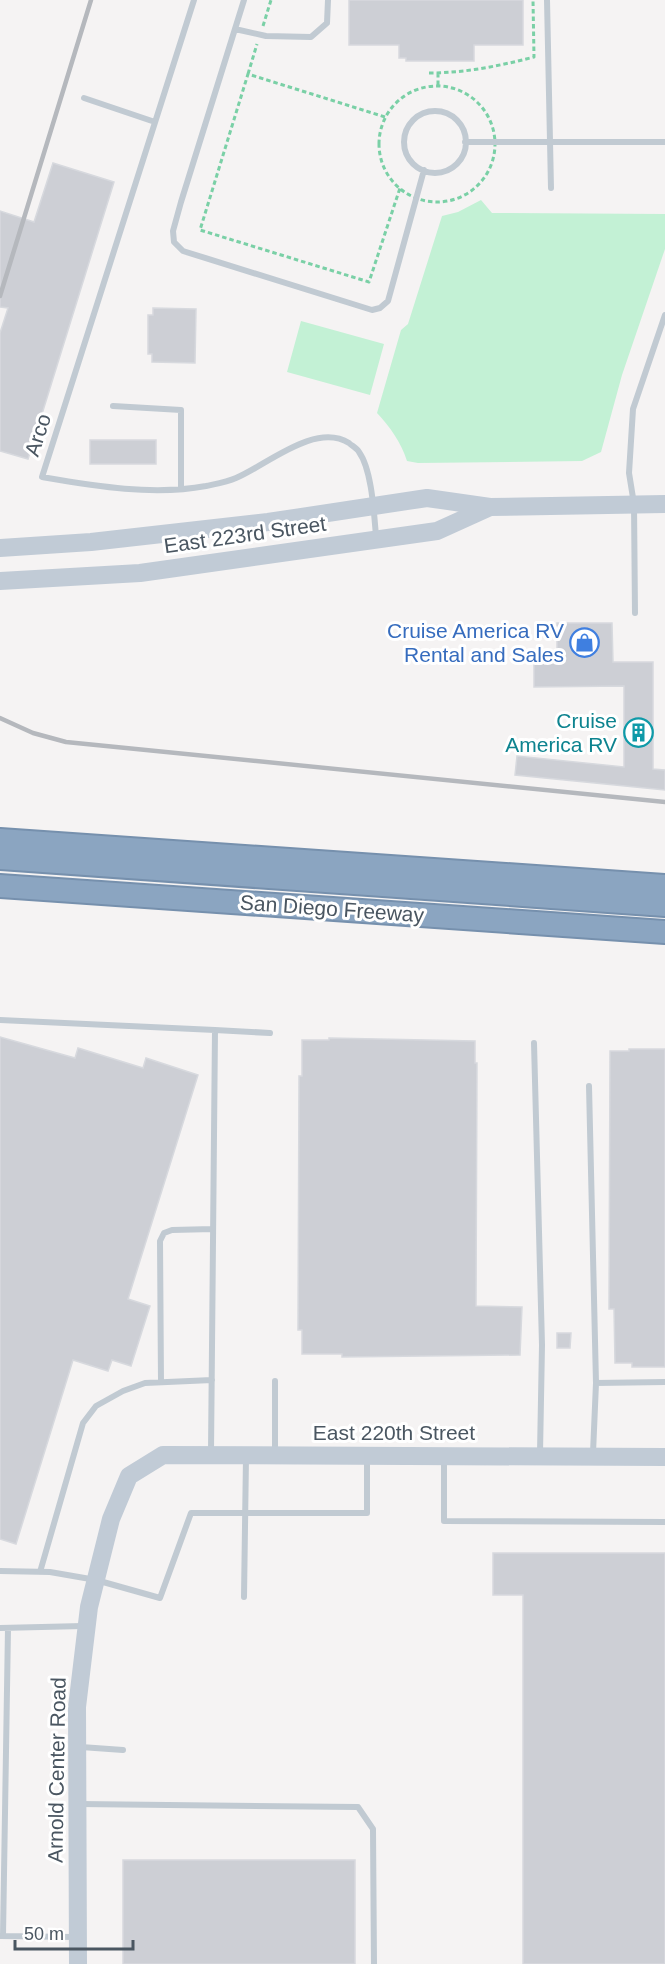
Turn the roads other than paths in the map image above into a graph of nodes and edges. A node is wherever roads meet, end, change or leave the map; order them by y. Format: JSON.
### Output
{"nodes":[{"id":1,"x":195,"y":0,"type":"edge"},
{"id":2,"x":244,"y":0,"type":"edge"},
{"id":3,"x":328,"y":0,"type":"edge"},
{"id":4,"x":547,"y":0,"type":"edge"},
{"id":5,"x":235,"y":29,"type":"junction"},
{"id":6,"x":84,"y":98,"type":"dead end"},
{"id":7,"x":156,"y":122,"type":"junction"},
{"id":8,"x":465,"y":142,"type":"junction"},
{"id":9,"x":550,"y":142,"type":"junction"},
{"id":10,"x":665,"y":142,"type":"edge"},
{"id":11,"x":424,"y":170,"type":"junction"},
{"id":12,"x":551,"y":188,"type":"dead end"},
{"id":13,"x":665,"y":315,"type":"edge"},
{"id":14,"x":113,"y":406,"type":"dead end"},
{"id":15,"x":181,"y":488,"type":"junction"},
{"id":16,"x":634,"y":504,"type":"junction"},
{"id":17,"x":665,"y":504,"type":"edge"},
{"id":18,"x":374,"y":506,"type":"junction"},
{"id":19,"x":490,"y":507,"type":"junction"},
{"id":20,"x":376,"y":540,"type":"junction"},
{"id":21,"x":0,"y":548,"type":"edge"},
{"id":22,"x":0,"y":581,"type":"edge"},
{"id":23,"x":635,"y":613,"type":"dead end"},
{"id":24,"x":0,"y":840,"type":"edge"},
{"id":25,"x":0,"y":858,"type":"edge"},
{"id":26,"x":0,"y":868,"type":"edge"},
{"id":27,"x":0,"y":886,"type":"edge"},
{"id":28,"x":665,"y":886,"type":"edge"},
{"id":29,"x":665,"y":905,"type":"edge"},
{"id":30,"x":665,"y":915,"type":"edge"},
{"id":31,"x":665,"y":932,"type":"edge"},
{"id":32,"x":0,"y":1020,"type":"edge"},
{"id":33,"x":215,"y":1030,"type":"junction"},
{"id":34,"x":270,"y":1033,"type":"dead end"},
{"id":35,"x":534,"y":1043,"type":"dead end"},
{"id":36,"x":589,"y":1086,"type":"dead end"},
{"id":37,"x":213,"y":1229,"type":"junction"},
{"id":38,"x":212,"y":1380,"type":"junction"},
{"id":39,"x":275,"y":1381,"type":"dead end"},
{"id":40,"x":160,"y":1382,"type":"junction"},
{"id":41,"x":665,"y":1382,"type":"edge"},
{"id":42,"x":596,"y":1383,"type":"junction"},
{"id":43,"x":211,"y":1455,"type":"junction"},
{"id":44,"x":275,"y":1455,"type":"junction"},
{"id":45,"x":246,"y":1456,"type":"junction"},
{"id":46,"x":367,"y":1456,"type":"junction"},
{"id":47,"x":444,"y":1456,"type":"junction"},
{"id":48,"x":540,"y":1456,"type":"junction"},
{"id":49,"x":593,"y":1457,"type":"junction"},
{"id":50,"x":665,"y":1457,"type":"edge"},
{"id":51,"x":129,"y":1476,"type":"joint"},
{"id":52,"x":245,"y":1513,"type":"junction"},
{"id":53,"x":665,"y":1522,"type":"edge"},
{"id":54,"x":0,"y":1571,"type":"edge"},
{"id":55,"x":40,"y":1572,"type":"junction"},
{"id":56,"x":96,"y":1580,"type":"junction"},
{"id":57,"x":244,"y":1597,"type":"dead end"},
{"id":58,"x":87,"y":1626,"type":"junction"},
{"id":59,"x":0,"y":1628,"type":"edge"},
{"id":60,"x":8,"y":1628,"type":"junction"},
{"id":61,"x":77,"y":1747,"type":"junction"},
{"id":62,"x":123,"y":1750,"type":"dead end"},
{"id":63,"x":77,"y":1804,"type":"junction"},
{"id":64,"x":1,"y":1936,"type":"edge"},
{"id":65,"x":78,"y":1937,"type":"junction"},
{"id":66,"x":78,"y":1964,"type":"edge"},
{"id":67,"x":374,"y":1964,"type":"edge"}],
"edges":[{"from":1,"to":7,"type":"lane","name":"Arco"},
{"from":2,"to":5,"type":"lane"},
{"from":3,"to":5,"type":"lane"},
{"from":4,"to":9,"type":"lane"},
{"from":5,"to":11,"type":"lane"},
{"from":6,"to":7,"type":"lane"},
{"from":7,"to":15,"type":"lane","name":"Arco"},
{"from":8,"to":9,"type":"lane"},
{"from":8,"to":11,"type":"lane"},
{"from":8,"to":11,"type":"lane"},
{"from":9,"to":10,"type":"lane"},
{"from":9,"to":12,"type":"lane"},
{"from":13,"to":16,"type":"lane"},
{"from":14,"to":15,"type":"lane"},
{"from":15,"to":18,"type":"lane","name":"Arco"},
{"from":16,"to":17,"type":"main road","name":"East 223rd Street"},
{"from":16,"to":19,"type":"main road","name":"East 223rd Street"},
{"from":16,"to":23,"type":"lane"},
{"from":18,"to":19,"type":"main road","name":"East 223rd Street"},
{"from":18,"to":20,"type":"lane","name":"Arco"},
{"from":18,"to":21,"type":"main road","name":"East 223rd Street"},
{"from":19,"to":20,"type":"main road","name":"East 223rd Street"},
{"from":20,"to":22,"type":"main road","name":"East 223rd Street"},
{"from":24,"to":28,"type":"highway"},
{"from":25,"to":29,"type":"highway"},
{"from":26,"to":30,"type":"highway"},
{"from":27,"to":31,"type":"highway","name":"San Diego Freeway"},
{"from":32,"to":33,"type":"lane"},
{"from":33,"to":34,"type":"lane"},
{"from":33,"to":37,"type":"lane"},
{"from":35,"to":48,"type":"lane"},
{"from":36,"to":42,"type":"lane"},
{"from":37,"to":38,"type":"lane"},
{"from":37,"to":40,"type":"lane"},
{"from":38,"to":40,"type":"lane"},
{"from":38,"to":43,"type":"lane"},
{"from":39,"to":44,"type":"lane"},
{"from":40,"to":55,"type":"lane"},
{"from":41,"to":42,"type":"lane"},
{"from":42,"to":49,"type":"lane"},
{"from":43,"to":45,"type":"main road","name":"East 220th Street"},
{"from":43,"to":51,"type":"main road","name":"East 220th Street"},
{"from":44,"to":45,"type":"main road","name":"East 220th Street"},
{"from":44,"to":46,"type":"main road","name":"East 220th Street"},
{"from":45,"to":52,"type":"lane"},
{"from":46,"to":47,"type":"main road","name":"East 220th Street"},
{"from":46,"to":52,"type":"lane"},
{"from":47,"to":48,"type":"main road","name":"East 220th Street"},
{"from":47,"to":53,"type":"lane"},
{"from":48,"to":49,"type":"main road","name":"East 220th Street"},
{"from":49,"to":50,"type":"main road","name":"East 220th Street"},
{"from":51,"to":56,"type":"main road","name":"Arnold Center Road"},
{"from":52,"to":56,"type":"lane"},
{"from":52,"to":57,"type":"lane"},
{"from":54,"to":55,"type":"lane"},
{"from":55,"to":56,"type":"lane"},
{"from":56,"to":58,"type":"main road","name":"Arnold Center Road"},
{"from":58,"to":60,"type":"lane"},
{"from":58,"to":61,"type":"main road","name":"Arnold Center Road"},
{"from":59,"to":60,"type":"lane"},
{"from":60,"to":64,"type":"lane"},
{"from":61,"to":62,"type":"lane"},
{"from":61,"to":63,"type":"main road","name":"Arnold Center Road"},
{"from":63,"to":65,"type":"main road","name":"Arnold Center Road"},
{"from":63,"to":67,"type":"lane"},
{"from":64,"to":65,"type":"lane"},
{"from":65,"to":66,"type":"main road","name":"Arnold Center Road"}]}
